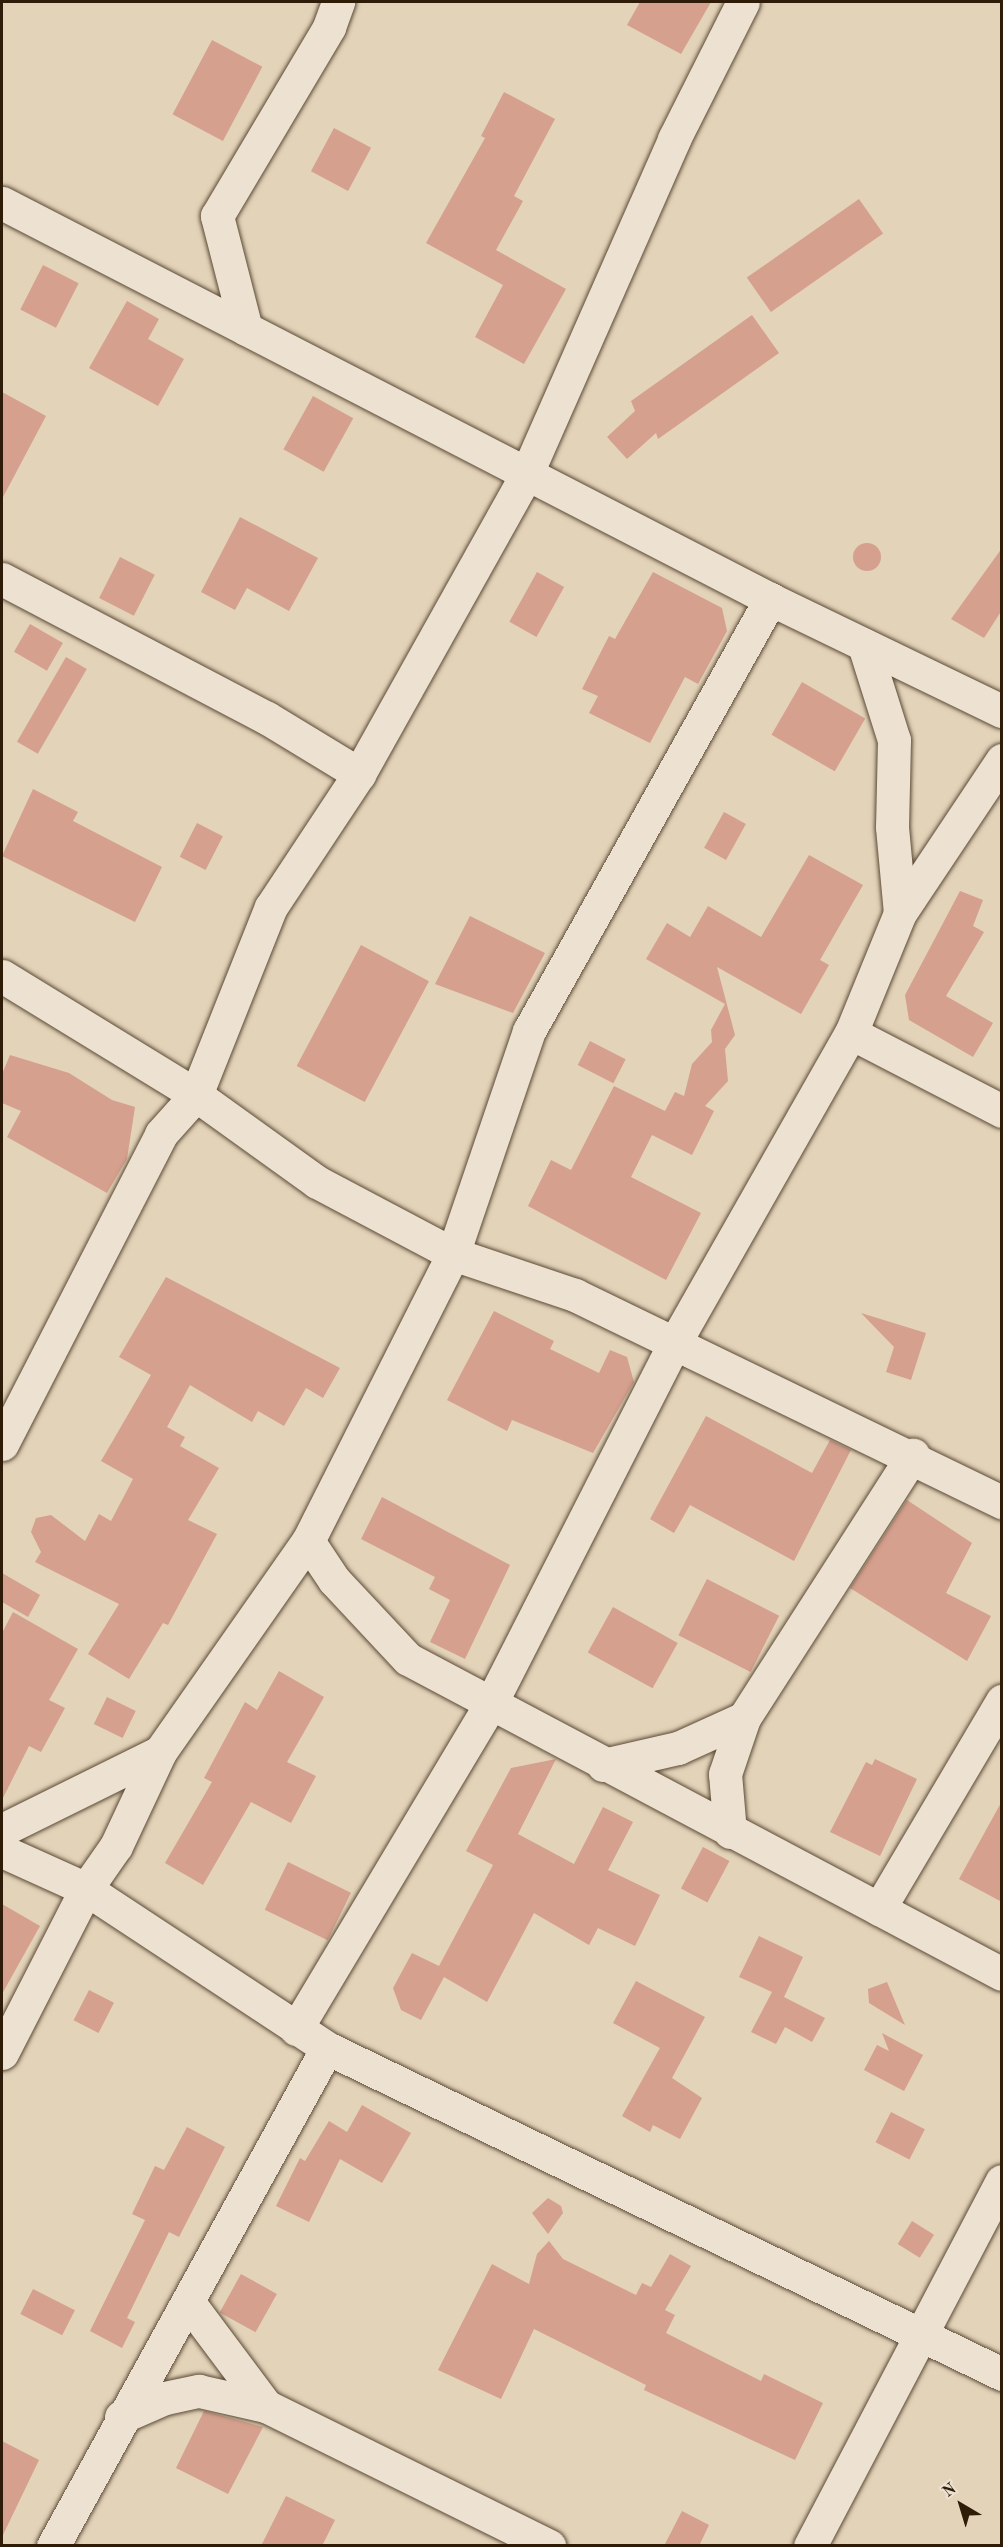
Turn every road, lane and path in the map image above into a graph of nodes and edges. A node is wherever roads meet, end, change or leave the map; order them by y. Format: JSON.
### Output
{"nodes":[{"id":1,"x":338,"y":2,"type":"edge"},
{"id":2,"x":744,"y":2,"type":"edge"},
{"id":3,"x":2,"y":203,"type":"edge"},
{"id":4,"x":246,"y":329,"type":"junction"},
{"id":5,"x":527,"y":473,"type":"junction"},
{"id":6,"x":2,"y":579,"type":"edge"},
{"id":7,"x":770,"y":598,"type":"junction"},
{"id":8,"x":864,"y":645,"type":"junction"},
{"id":9,"x":1002,"y":711,"type":"edge"},
{"id":10,"x":1002,"y":760,"type":"edge"},
{"id":11,"x":359,"y":774,"type":"junction"},
{"id":12,"x":900,"y":913,"type":"junction"},
{"id":13,"x":2,"y":976,"type":"edge"},
{"id":14,"x":851,"y":1033,"type":"junction"},
{"id":15,"x":196,"y":1095,"type":"junction"},
{"id":16,"x":1002,"y":1112,"type":"edge"},
{"id":17,"x":453,"y":1254,"type":"junction"},
{"id":18,"x":674,"y":1344,"type":"junction"},
{"id":19,"x":2,"y":1444,"type":"edge"},
{"id":20,"x":914,"y":1455,"type":"junction"},
{"id":21,"x":1002,"y":1502,"type":"edge"},
{"id":22,"x":308,"y":1541,"type":"junction"},
{"id":23,"x":1002,"y":1701,"type":"edge"},
{"id":24,"x":490,"y":1705,"type":"junction"},
{"id":25,"x":744,"y":1718,"type":"junction"},
{"id":26,"x":160,"y":1752,"type":"junction"},
{"id":27,"x":603,"y":1765,"type":"junction"},
{"id":28,"x":2,"y":1830,"type":"edge"},
{"id":29,"x":730,"y":1832,"type":"junction"},
{"id":30,"x":2,"y":1851,"type":"edge"},
{"id":31,"x":86,"y":1889,"type":"junction"},
{"id":32,"x":879,"y":1909,"type":"junction"},
{"id":33,"x":1002,"y":1974,"type":"edge"},
{"id":34,"x":296,"y":2029,"type":"junction"},
{"id":35,"x":327,"y":2049,"type":"junction"},
{"id":36,"x":2,"y":2053,"type":"edge"},
{"id":37,"x":1002,"y":2181,"type":"edge"},
{"id":38,"x":189,"y":2303,"type":"junction"},
{"id":39,"x":922,"y":2333,"type":"junction"},
{"id":40,"x":1002,"y":2374,"type":"edge"},
{"id":41,"x":266,"y":2406,"type":"junction"},
{"id":42,"x":121,"y":2417,"type":"junction"},
{"id":43,"x":53,"y":2546,"type":"edge"},
{"id":44,"x":549,"y":2546,"type":"edge"},
{"id":45,"x":810,"y":2546,"type":"edge"}],
"edges":[{"from":1,"to":4,"type":"street"},
{"from":2,"to":5,"type":"street"},
{"from":3,"to":4,"type":"street"},
{"from":4,"to":5,"type":"street"},
{"from":5,"to":7,"type":"street"},
{"from":5,"to":11,"type":"street"},
{"from":6,"to":11,"type":"street"},
{"from":7,"to":8,"type":"street"},
{"from":7,"to":17,"type":"street"},
{"from":8,"to":9,"type":"street"},
{"from":8,"to":12,"type":"street"},
{"from":10,"to":12,"type":"street"},
{"from":11,"to":15,"type":"street"},
{"from":12,"to":14,"type":"street"},
{"from":13,"to":15,"type":"street"},
{"from":14,"to":16,"type":"street"},
{"from":14,"to":18,"type":"street"},
{"from":15,"to":17,"type":"street"},
{"from":15,"to":19,"type":"street"},
{"from":17,"to":18,"type":"street"},
{"from":17,"to":22,"type":"street"},
{"from":18,"to":20,"type":"street"},
{"from":18,"to":24,"type":"street"},
{"from":20,"to":21,"type":"street"},
{"from":20,"to":25,"type":"street"},
{"from":22,"to":24,"type":"street"},
{"from":22,"to":26,"type":"street"},
{"from":23,"to":32,"type":"street"},
{"from":24,"to":27,"type":"street"},
{"from":24,"to":34,"type":"street"},
{"from":25,"to":27,"type":"street"},
{"from":25,"to":29,"type":"street"},
{"from":26,"to":28,"type":"street"},
{"from":26,"to":31,"type":"street"},
{"from":27,"to":29,"type":"street"},
{"from":29,"to":32,"type":"street"},
{"from":30,"to":31,"type":"street"},
{"from":31,"to":34,"type":"street"},
{"from":31,"to":36,"type":"street"},
{"from":32,"to":33,"type":"street"},
{"from":34,"to":35,"type":"street"},
{"from":35,"to":38,"type":"street"},
{"from":35,"to":39,"type":"street"},
{"from":37,"to":39,"type":"street"},
{"from":38,"to":41,"type":"street"},
{"from":38,"to":42,"type":"street"},
{"from":39,"to":40,"type":"street"},
{"from":39,"to":45,"type":"street"},
{"from":41,"to":42,"type":"street"},
{"from":41,"to":44,"type":"street"},
{"from":42,"to":43,"type":"street"}]}
